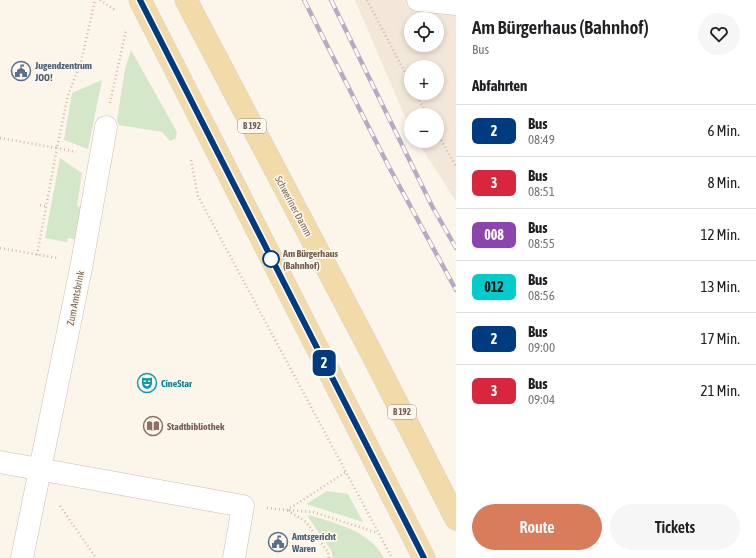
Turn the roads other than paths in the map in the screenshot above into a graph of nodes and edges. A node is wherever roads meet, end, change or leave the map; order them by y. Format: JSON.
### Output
{"nodes":[{"id":1,"x":140,"y":0,"type":"edge"},
{"id":2,"x":186,"y":0,"type":"edge"},
{"id":3,"x":418,"y":0,"type":"edge"},
{"id":4,"x":456,"y":4,"type":"edge"},
{"id":5,"x":106,"y":127,"type":"road end"},
{"id":6,"x":0,"y":462,"type":"edge"},
{"id":7,"x":41,"y":469,"type":"junction"},
{"id":8,"x":456,"y":519,"type":"edge"},
{"id":9,"x":22,"y":558,"type":"edge"},
{"id":10,"x":234,"y":558,"type":"edge"},
{"id":11,"x":424,"y":558,"type":"edge"}],
"edges":[{"from":1,"to":11,"type":"main road"},
{"from":2,"to":8,"type":"main road","name":"Schweriner Damm","number":"B 192"},
{"from":3,"to":4,"type":"street"},
{"from":5,"to":7,"type":"street","name":"Zum Amtsbrink"},
{"from":6,"to":7,"type":"street"},
{"from":7,"to":9,"type":"street","name":"Zum Amtsbrink"},
{"from":7,"to":10,"type":"street"}]}
